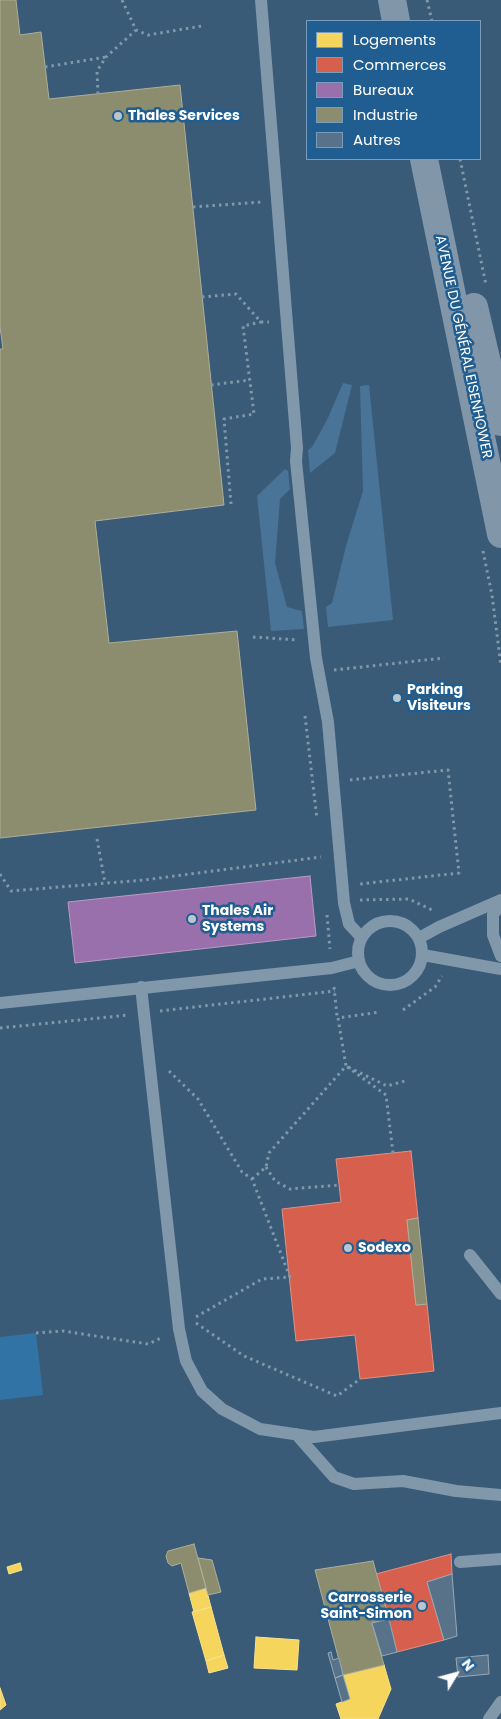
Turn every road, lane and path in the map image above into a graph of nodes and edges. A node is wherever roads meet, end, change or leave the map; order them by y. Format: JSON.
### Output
{"nodes":[{"id":1,"x":122,"y":0,"type":"edge"},
{"id":2,"x":260,"y":0,"type":"edge"},
{"id":3,"x":392,"y":0,"type":"edge"},
{"id":4,"x":412,"y":0,"type":"edge"},
{"id":5,"x":427,"y":0,"type":"edge"},
{"id":6,"x":396,"y":20,"type":"edge"},
{"id":7,"x":416,"y":20,"type":"edge"},
{"id":8,"x":432,"y":20,"type":"edge"},
{"id":9,"x":202,"y":26,"type":"dead end"},
{"id":10,"x":136,"y":30,"type":"junction"},
{"id":11,"x":106,"y":57,"type":"junction"},
{"id":12,"x":45,"y":67,"type":"dead end"},
{"id":13,"x":98,"y":94,"type":"dead end"},
{"id":14,"x":424,"y":160,"type":"edge"},
{"id":15,"x":444,"y":160,"type":"edge"},
{"id":16,"x":460,"y":160,"type":"edge"},
{"id":17,"x":277,"y":201,"type":"junction"},
{"id":18,"x":193,"y":207,"type":"dead end"},
{"id":19,"x":487,"y":290,"type":"dead end"},
{"id":20,"x":202,"y":298,"type":"dead end"},
{"id":21,"x":261,"y":322,"type":"junction"},
{"id":22,"x":287,"y":323,"type":"junction"},
{"id":23,"x":250,"y":380,"type":"junction"},
{"id":24,"x":211,"y":386,"type":"dead end"},
{"id":25,"x":501,"y":422,"type":"edge"},
{"id":26,"x":231,"y":504,"type":"dead end"},
{"id":27,"x":501,"y":534,"type":"edge"},
{"id":28,"x":253,"y":636,"type":"dead end"},
{"id":29,"x":299,"y":649,"type":"dead end"},
{"id":30,"x":444,"y":658,"type":"dead end"},
{"id":31,"x":319,"y":672,"type":"junction"},
{"id":32,"x":334,"y":782,"type":"junction"},
{"id":33,"x":313,"y":784,"type":"dead end"},
{"id":34,"x":97,"y":839,"type":"dead end"},
{"id":35,"x":321,"y":857,"type":"dead end"},
{"id":36,"x":0,"y":874,"type":"edge"},
{"id":37,"x":105,"y":883,"type":"junction"},
{"id":38,"x":343,"y":886,"type":"junction"},
{"id":39,"x":357,"y":900,"type":"dead end"},
{"id":40,"x":501,"y":900,"type":"edge"},
{"id":41,"x":501,"y":905,"type":"edge"},
{"id":42,"x":439,"y":909,"type":"dead end"},
{"id":43,"x":361,"y":937,"type":"junction"},
{"id":44,"x":419,"y":938,"type":"junction"},
{"id":45,"x":423,"y":955,"type":"junction"},
{"id":46,"x":501,"y":956,"type":"edge"},
{"id":47,"x":359,"y":961,"type":"junction"},
{"id":48,"x":501,"y":969,"type":"edge"},
{"id":49,"x":445,"y":972,"type":"dead end"},
{"id":50,"x":141,"y":987,"type":"junction"},
{"id":51,"x":0,"y":1002,"type":"edge"},
{"id":52,"x":403,"y":1010,"type":"dead end"},
{"id":53,"x":160,"y":1011,"type":"junction"},
{"id":54,"x":380,"y":1012,"type":"dead end"},
{"id":55,"x":144,"y":1013,"type":"junction"},
{"id":56,"x":337,"y":1016,"type":"dead end"},
{"id":57,"x":161,"y":1020,"type":"dead end"},
{"id":58,"x":0,"y":1028,"type":"edge"},
{"id":59,"x":163,"y":1066,"type":"dead end"},
{"id":60,"x":346,"y":1066,"type":"junction"},
{"id":61,"x":405,"y":1081,"type":"dead end"},
{"id":62,"x":393,"y":1153,"type":"dead end"},
{"id":63,"x":266,"y":1167,"type":"junction"},
{"id":64,"x":252,"y":1179,"type":"junction"},
{"id":65,"x":339,"y":1185,"type":"dead end"},
{"id":66,"x":470,"y":1255,"type":"dead end"},
{"id":67,"x":290,"y":1277,"type":"dead end"},
{"id":68,"x":501,"y":1294,"type":"edge"},
{"id":69,"x":192,"y":1319,"type":"dead end"},
{"id":70,"x":360,"y":1379,"type":"dead end"},
{"id":71,"x":501,"y":1412,"type":"edge"},
{"id":72,"x":296,"y":1434,"type":"junction"},
{"id":73,"x":501,"y":1495,"type":"edge"},
{"id":74,"x":501,"y":1559,"type":"edge"},
{"id":75,"x":460,"y":1562,"type":"dead end"},
{"id":76,"x":501,"y":1702,"type":"edge"},
{"id":77,"x":489,"y":1719,"type":"edge"}],
"edges":[{"from":1,"to":10,"type":"path"},
{"from":2,"to":17,"type":"lane"},
{"from":3,"to":6,"type":"main road"},
{"from":4,"to":7,"type":"main road"},
{"from":5,"to":8,"type":"path"},
{"from":9,"to":10,"type":"path"},
{"from":10,"to":11,"type":"path"},
{"from":11,"to":12,"type":"path"},
{"from":11,"to":13,"type":"path"},
{"from":14,"to":27,"type":"main road","name":"AVENUE DU GÉNÉRAL EISENHOWER"},
{"from":15,"to":25,"type":"main road","name":"AVENUE DU GÉNÉRAL EISENHOWER"},
{"from":16,"to":19,"type":"path"},
{"from":17,"to":18,"type":"path"},
{"from":17,"to":22,"type":"lane"},
{"from":20,"to":21,"type":"path"},
{"from":21,"to":22,"type":"path"},
{"from":21,"to":23,"type":"path"},
{"from":22,"to":31,"type":"lane"},
{"from":23,"to":24,"type":"path"},
{"from":23,"to":26,"type":"path"},
{"from":28,"to":29,"type":"path"},
{"from":30,"to":31,"type":"path"},
{"from":31,"to":32,"type":"lane"},
{"from":32,"to":33,"type":"path"},
{"from":32,"to":38,"type":"lane"},
{"from":32,"to":38,"type":"path"},
{"from":34,"to":37,"type":"path"},
{"from":35,"to":37,"type":"path"},
{"from":36,"to":37,"type":"path"},
{"from":38,"to":43,"type":"lane"},
{"from":39,"to":42,"type":"path"},
{"from":40,"to":44,"type":"lane"},
{"from":41,"to":46,"type":"lane"},
{"from":43,"to":44,"type":"lane"},
{"from":43,"to":47,"type":"lane"},
{"from":44,"to":45,"type":"lane"},
{"from":45,"to":47,"type":"lane"},
{"from":45,"to":48,"type":"lane"},
{"from":47,"to":50,"type":"lane"},
{"from":49,"to":52,"type":"path"},
{"from":50,"to":51,"type":"lane"},
{"from":50,"to":55,"type":"lane"},
{"from":53,"to":55,"type":"path"},
{"from":53,"to":56,"type":"path"},
{"from":53,"to":57,"type":"path"},
{"from":54,"to":60,"type":"path"},
{"from":55,"to":58,"type":"path"},
{"from":55,"to":72,"type":"lane"},
{"from":59,"to":64,"type":"path"},
{"from":60,"to":61,"type":"path"},
{"from":60,"to":62,"type":"path"},
{"from":60,"to":63,"type":"path"},
{"from":63,"to":64,"type":"path"},
{"from":63,"to":65,"type":"path"},
{"from":64,"to":67,"type":"path"},
{"from":66,"to":68,"type":"lane"},
{"from":69,"to":70,"type":"path"},
{"from":71,"to":72,"type":"lane"},
{"from":72,"to":73,"type":"lane"},
{"from":74,"to":75,"type":"lane"},
{"from":76,"to":77,"type":"lane"}]}
